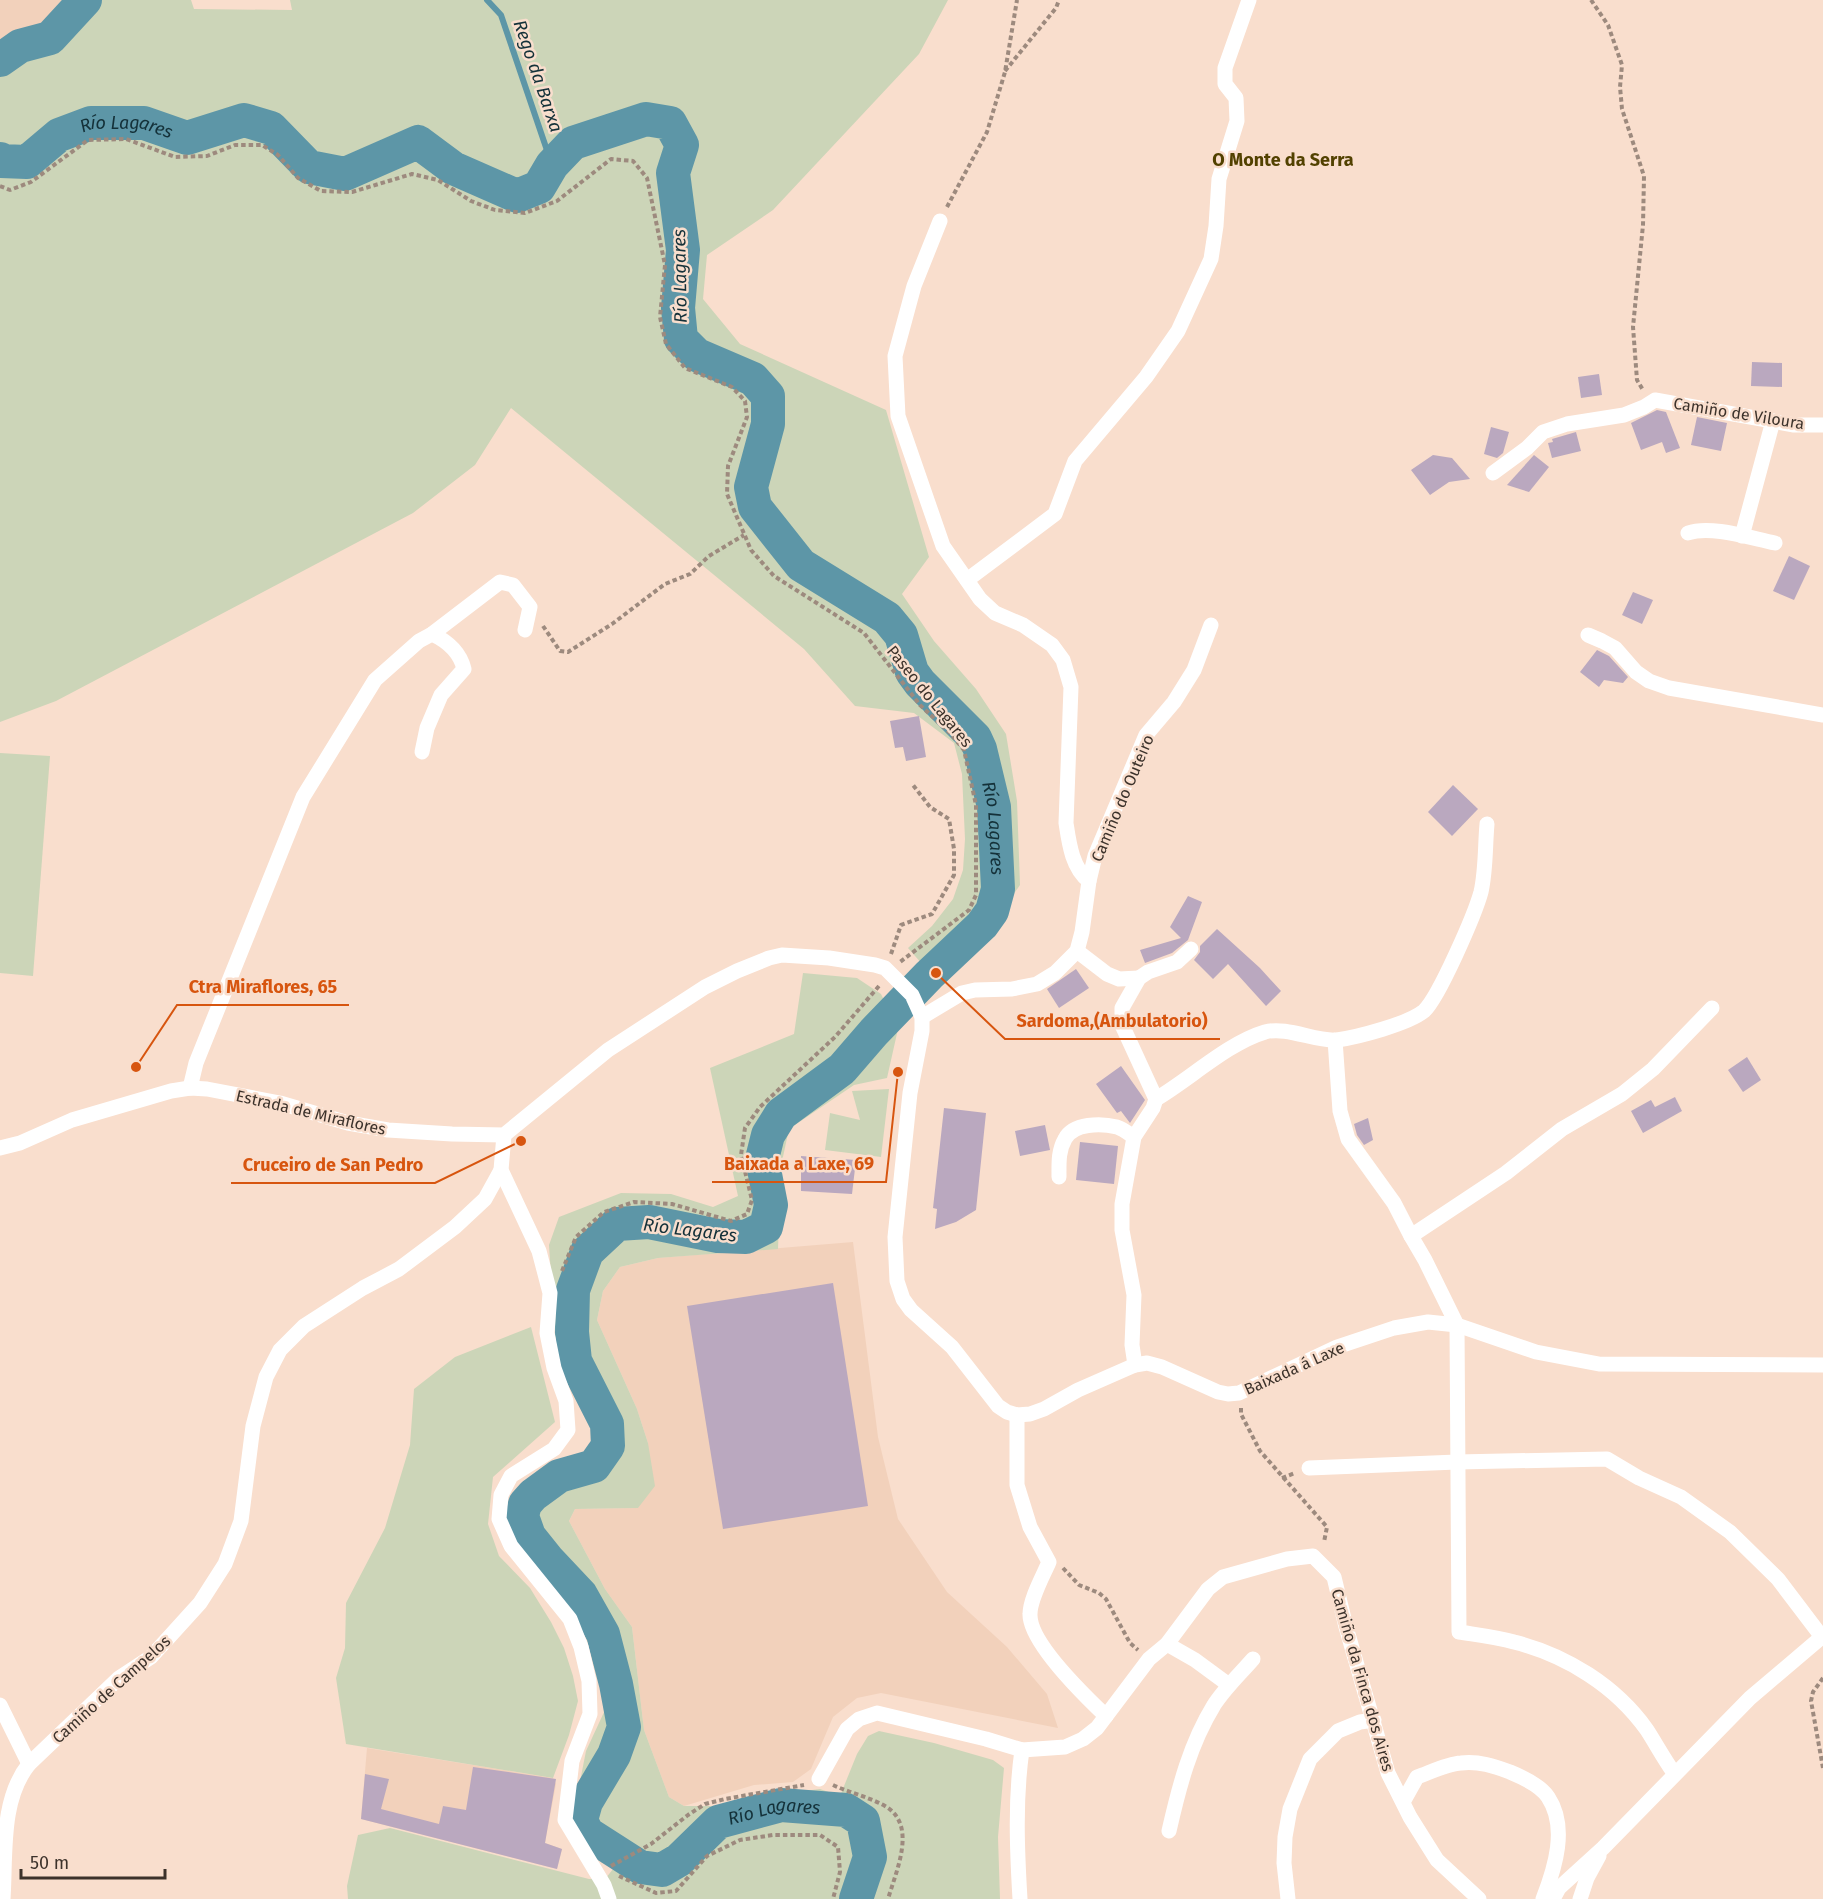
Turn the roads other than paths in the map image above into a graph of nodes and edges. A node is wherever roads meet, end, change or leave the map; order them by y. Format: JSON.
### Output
{"nodes":[{"id":1,"x":1250,"y":0,"type":"edge"},
{"id":2,"x":940,"y":221,"type":"road end"},
{"id":3,"x":1773,"y":422,"type":"junction"},
{"id":4,"x":1823,"y":425,"type":"edge"},
{"id":5,"x":1493,"y":473,"type":"dead end"},
{"id":6,"x":1688,"y":533,"type":"dead end"},
{"id":7,"x":1742,"y":536,"type":"junction"},
{"id":8,"x":1775,"y":543,"type":"dead end"},
{"id":9,"x":967,"y":580,"type":"junction"},
{"id":10,"x":1211,"y":625,"type":"dead end"},
{"id":11,"x":525,"y":630,"type":"dead end"},
{"id":12,"x":432,"y":634,"type":"junction"},
{"id":13,"x":1588,"y":635,"type":"dead end"},
{"id":14,"x":1823,"y":715,"type":"edge"},
{"id":15,"x":422,"y":752,"type":"dead end"},
{"id":16,"x":1487,"y":824,"type":"dead end"},
{"id":17,"x":1089,"y":881,"type":"junction"},
{"id":18,"x":1191,"y":949,"type":"dead end"},
{"id":19,"x":1077,"y":951,"type":"junction"},
{"id":20,"x":1139,"y":978,"type":"junction"},
{"id":21,"x":1712,"y":1008,"type":"dead end"},
{"id":22,"x":920,"y":1012,"type":"junction"},
{"id":23,"x":1335,"y":1040,"type":"junction"},
{"id":24,"x":190,"y":1088,"type":"junction"},
{"id":25,"x":1156,"y":1099,"type":"junction"},
{"id":26,"x":504,"y":1135,"type":"junction"},
{"id":27,"x":1134,"y":1137,"type":"junction"},
{"id":28,"x":0,"y":1148,"type":"edge"},
{"id":29,"x":501,"y":1170,"type":"junction"},
{"id":30,"x":1059,"y":1177,"type":"dead end"},
{"id":31,"x":1412,"y":1236,"type":"junction"},
{"id":32,"x":1457,"y":1325,"type":"junction"},
{"id":33,"x":1135,"y":1365,"type":"junction"},
{"id":34,"x":1823,"y":1365,"type":"edge"},
{"id":35,"x":1017,"y":1415,"type":"junction"},
{"id":36,"x":1457,"y":1462,"type":"junction"},
{"id":37,"x":1309,"y":1468,"type":"dead end"},
{"id":38,"x":1822,"y":1636,"type":"edge"},
{"id":39,"x":1167,"y":1644,"type":"junction"},
{"id":40,"x":1253,"y":1659,"type":"dead end"},
{"id":41,"x":1229,"y":1685,"type":"junction"},
{"id":42,"x":0,"y":1705,"type":"edge"},
{"id":43,"x":1107,"y":1716,"type":"junction"},
{"id":44,"x":1374,"y":1720,"type":"junction"},
{"id":45,"x":1023,"y":1750,"type":"junction"},
{"id":46,"x":29,"y":1764,"type":"junction"},
{"id":47,"x":1674,"y":1773,"type":"junction"},
{"id":48,"x":819,"y":1779,"type":"road end"},
{"id":49,"x":1403,"y":1802,"type":"junction"},
{"id":50,"x":1169,"y":1831,"type":"dead end"},
{"id":51,"x":1603,"y":1848,"type":"junction"},
{"id":52,"x":3,"y":1899,"type":"edge"},
{"id":53,"x":609,"y":1899,"type":"edge"},
{"id":54,"x":1020,"y":1899,"type":"edge"},
{"id":55,"x":1288,"y":1899,"type":"edge"},
{"id":56,"x":1479,"y":1899,"type":"edge"},
{"id":57,"x":1543,"y":1899,"type":"edge"},
{"id":58,"x":1553,"y":1899,"type":"edge"},
{"id":59,"x":1581,"y":1899,"type":"edge"}],
"edges":[{"from":1,"to":9,"type":"street"},
{"from":2,"to":9,"type":"street"},
{"from":3,"to":4,"type":"street","name":"Camiño de Viloura"},
{"from":3,"to":5,"type":"street","name":"Camiño de Viloura"},
{"from":3,"to":7,"type":"street"},
{"from":6,"to":7,"type":"street"},
{"from":7,"to":8,"type":"street"},
{"from":9,"to":17,"type":"street"},
{"from":10,"to":17,"type":"street","name":"Camiño do Outeiro"},
{"from":11,"to":12,"type":"street"},
{"from":12,"to":15,"type":"street"},
{"from":12,"to":24,"type":"street"},
{"from":13,"to":14,"type":"street"},
{"from":16,"to":23,"type":"street"},
{"from":17,"to":19,"type":"street","name":"Camiño do Outeiro"},
{"from":18,"to":20,"type":"street"},
{"from":19,"to":20,"type":"street"},
{"from":19,"to":22,"type":"street"},
{"from":20,"to":25,"type":"street"},
{"from":21,"to":31,"type":"street"},
{"from":22,"to":26,"type":"street"},
{"from":22,"to":35,"type":"street"},
{"from":23,"to":25,"type":"street"},
{"from":23,"to":31,"type":"street"},
{"from":24,"to":26,"type":"street","name":"Estrada de Miraflores"},
{"from":24,"to":28,"type":"street","name":"Estrada de Miraflores"},
{"from":25,"to":27,"type":"street"},
{"from":26,"to":29,"type":"street"},
{"from":27,"to":30,"type":"street"},
{"from":27,"to":33,"type":"street"},
{"from":29,"to":46,"type":"street","name":"Camiño de Campelos"},
{"from":29,"to":53,"type":"street"},
{"from":31,"to":32,"type":"street"},
{"from":32,"to":33,"type":"street","name":"Baixada á Laxe"},
{"from":32,"to":34,"type":"street","name":"Baixada á Laxe"},
{"from":32,"to":36,"type":"street"},
{"from":33,"to":35,"type":"street","name":"Baixada á Laxe"},
{"from":35,"to":43,"type":"street"},
{"from":36,"to":37,"type":"street"},
{"from":36,"to":38,"type":"street"},
{"from":36,"to":47,"type":"street"},
{"from":38,"to":47,"type":"street"},
{"from":39,"to":41,"type":"street"},
{"from":39,"to":43,"type":"street","name":"Camiño da Finca dos Aires"},
{"from":39,"to":44,"type":"street","name":"Camiño da Finca dos Aires"},
{"from":40,"to":41,"type":"street"},
{"from":41,"to":50,"type":"street"},
{"from":42,"to":46,"type":"street"},
{"from":43,"to":45,"type":"street","name":"Camiño da Finca dos Aires"},
{"from":44,"to":49,"type":"street","name":"Camiño da Finca dos Aires"},
{"from":44,"to":55,"type":"street"},
{"from":45,"to":48,"type":"street","name":"Camiño da Finca dos Aires"},
{"from":45,"to":54,"type":"street"},
{"from":46,"to":52,"type":"street","name":"Camiño de Campelos"},
{"from":47,"to":51,"type":"street"},
{"from":49,"to":56,"type":"street","name":"Camiño da Finca dos Aires"},
{"from":49,"to":57,"type":"street"},
{"from":51,"to":58,"type":"street"},
{"from":51,"to":59,"type":"street"}]}
